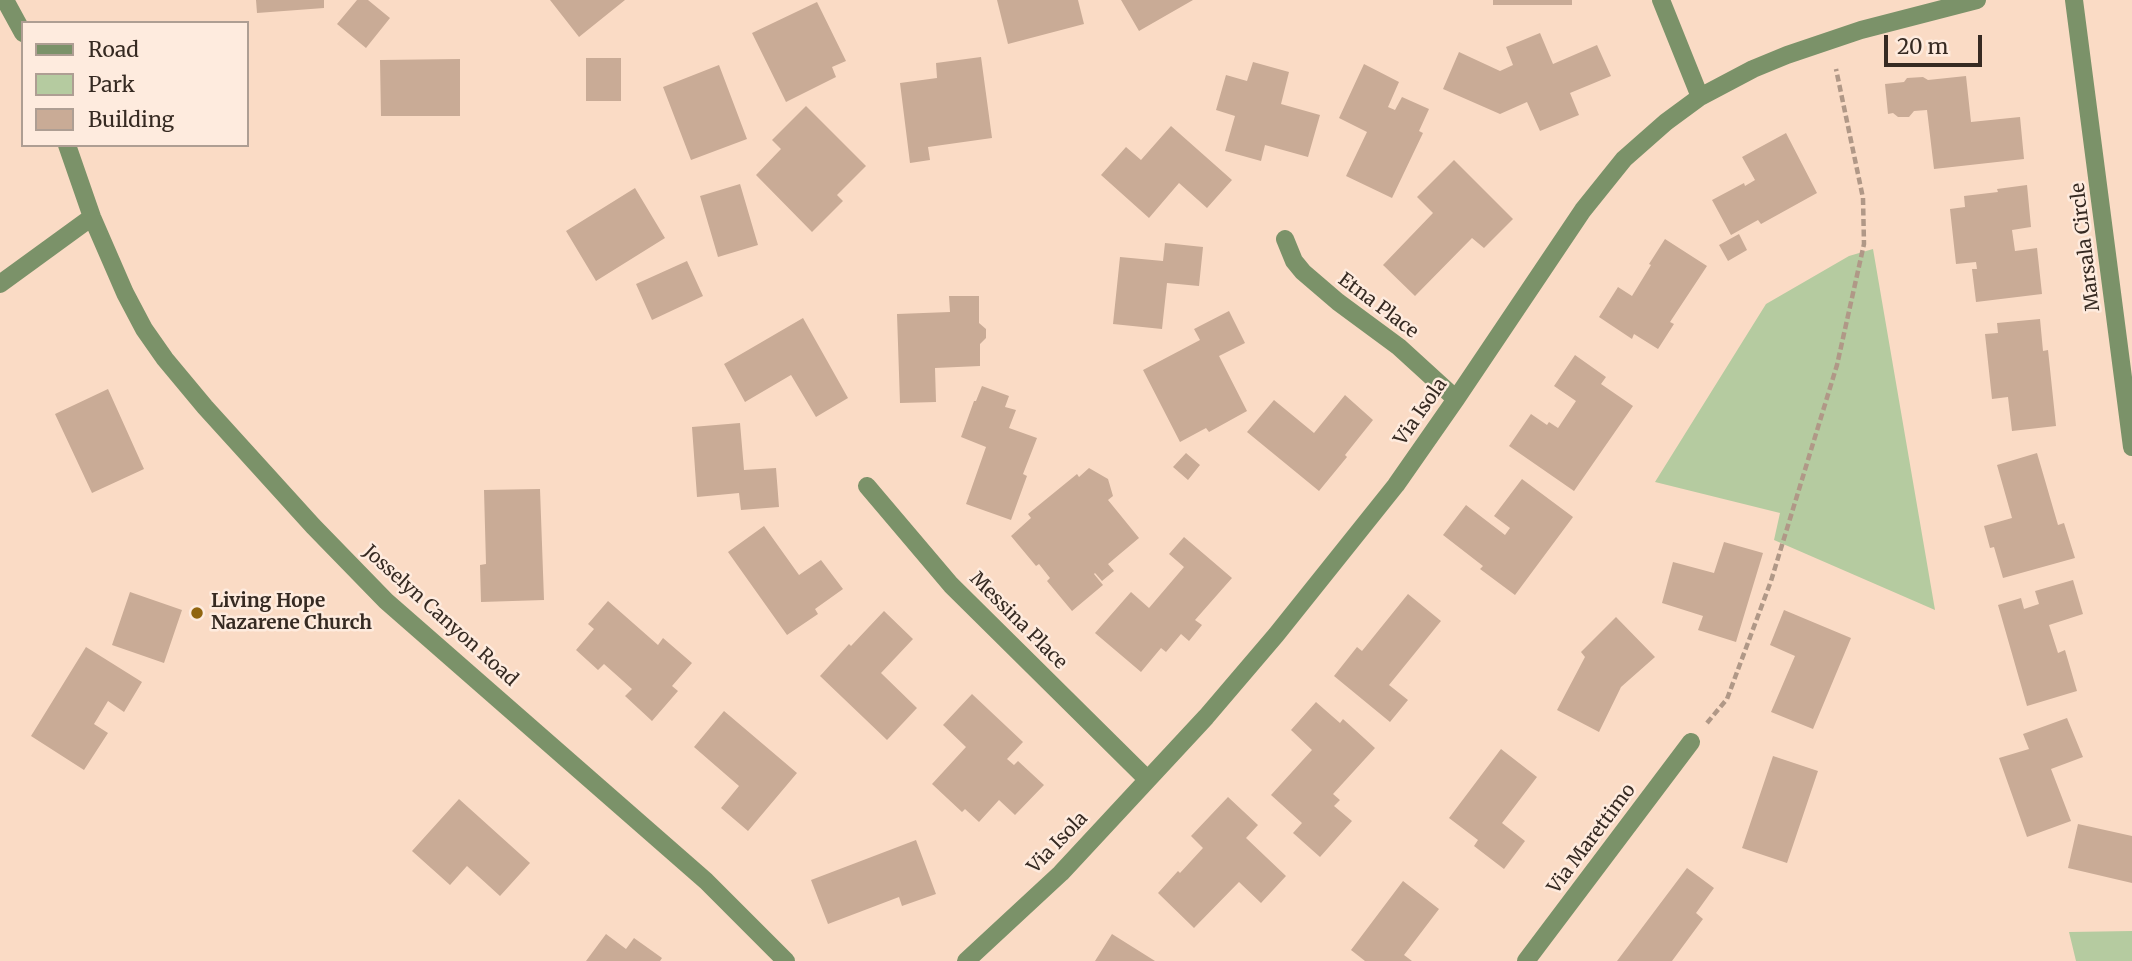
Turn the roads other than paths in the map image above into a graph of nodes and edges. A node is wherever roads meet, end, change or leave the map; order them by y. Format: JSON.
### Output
{"nodes":[{"id":1,"x":5,"y":0,"type":"edge"},
{"id":2,"x":1661,"y":0,"type":"edge"},
{"id":3,"x":1977,"y":0,"type":"edge"},
{"id":4,"x":2074,"y":0,"type":"edge"},
{"id":5,"x":21,"y":29,"type":"edge"},
{"id":6,"x":1700,"y":97,"type":"junction"},
{"id":7,"x":69,"y":147,"type":"edge"},
{"id":8,"x":92,"y":217,"type":"junction"},
{"id":9,"x":1285,"y":239,"type":"dead end"},
{"id":10,"x":0,"y":284,"type":"edge"},
{"id":11,"x":1457,"y":399,"type":"junction"},
{"id":12,"x":2132,"y":447,"type":"edge"},
{"id":13,"x":867,"y":486,"type":"dead end"},
{"id":14,"x":1691,"y":742,"type":"road end"},
{"id":15,"x":1147,"y":779,"type":"junction"},
{"id":16,"x":786,"y":961,"type":"edge"},
{"id":17,"x":966,"y":961,"type":"edge"},
{"id":18,"x":1526,"y":961,"type":"edge"}],
"edges":[{"from":1,"to":5,"type":"street"},
{"from":2,"to":6,"type":"street"},
{"from":3,"to":6,"type":"street","name":"Via Isola"},
{"from":4,"to":12,"type":"street","name":"Marsala Circle"},
{"from":6,"to":11,"type":"street","name":"Via Isola"},
{"from":7,"to":8,"type":"street","name":"Josselyn Canyon Road"},
{"from":8,"to":10,"type":"street"},
{"from":8,"to":16,"type":"street","name":"Josselyn Canyon Road"},
{"from":9,"to":11,"type":"street","name":"Etna Place"},
{"from":11,"to":15,"type":"street","name":"Via Isola"},
{"from":13,"to":15,"type":"street","name":"Messina Place"},
{"from":14,"to":18,"type":"street","name":"Via Marettimo"},
{"from":15,"to":17,"type":"street","name":"Via Isola"}]}
